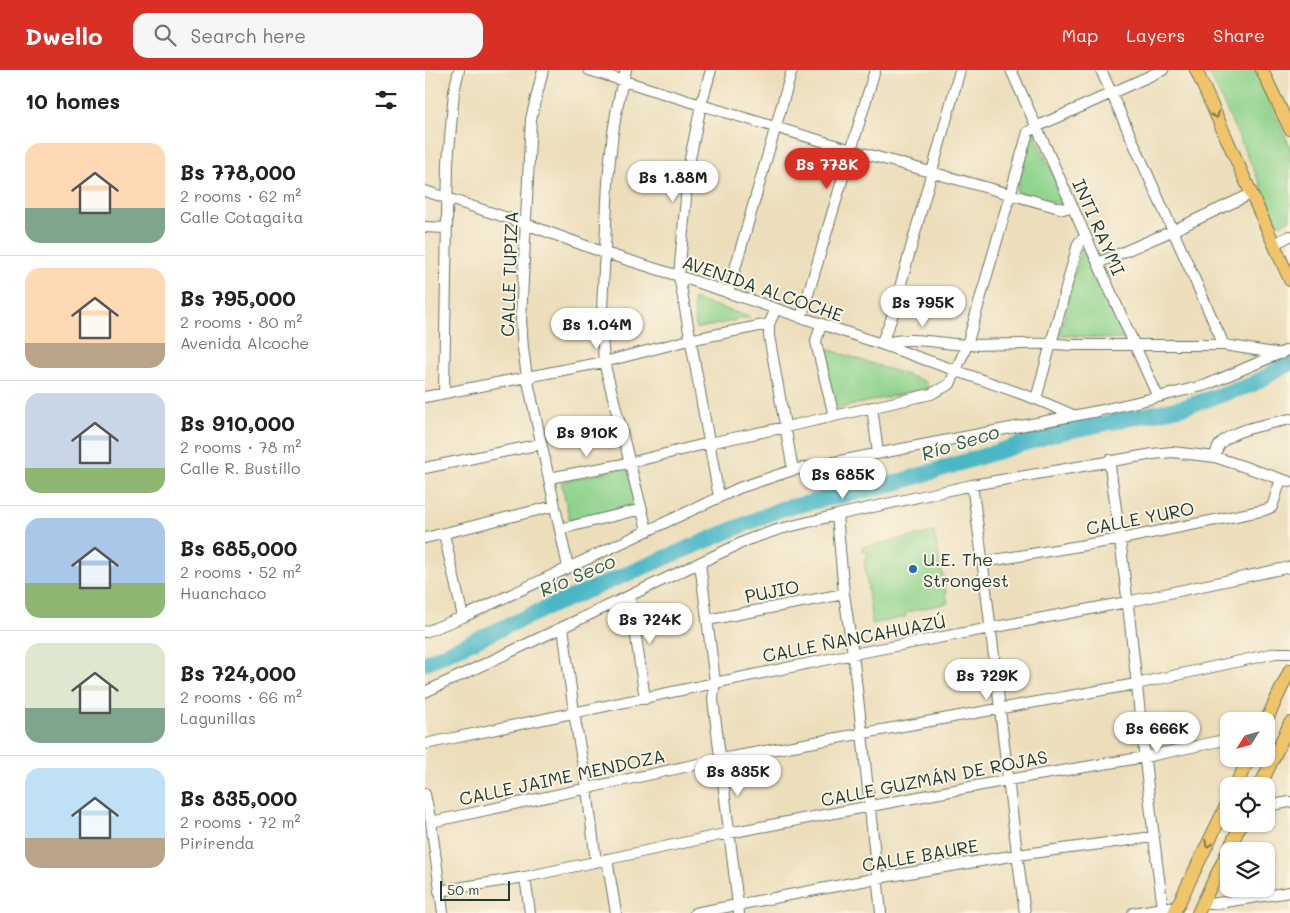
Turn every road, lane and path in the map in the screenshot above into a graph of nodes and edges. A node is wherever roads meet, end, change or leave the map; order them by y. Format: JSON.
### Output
{"nodes":[{"id":1,"x":459,"y":70,"type":"edge"},
{"id":2,"x":543,"y":70,"type":"edge"},
{"id":3,"x":589,"y":70,"type":"edge"},
{"id":4,"x":626,"y":70,"type":"edge"},
{"id":5,"x":711,"y":70,"type":"edge"},
{"id":6,"x":792,"y":70,"type":"edge"},
{"id":7,"x":875,"y":70,"type":"edge"},
{"id":8,"x":961,"y":70,"type":"edge"},
{"id":9,"x":1011,"y":70,"type":"edge"},
{"id":10,"x":1101,"y":70,"type":"edge"},
{"id":11,"x":1163,"y":70,"type":"edge"},
{"id":12,"x":1196,"y":70,"type":"edge"},
{"id":13,"x":1262,"y":70,"type":"edge"},
{"id":14,"x":623,"y":81,"type":"junction"},
{"id":15,"x":1111,"y":92,"type":"junction"},
{"id":16,"x":701,"y":106,"type":"junction"},
{"id":17,"x":776,"y":127,"type":"junction"},
{"id":18,"x":1036,"y":127,"type":"junction"},
{"id":19,"x":1290,"y":129,"type":"edge"},
{"id":20,"x":852,"y":150,"type":"junction"},
{"id":21,"x":931,"y":172,"type":"junction"},
{"id":22,"x":425,"y":191,"type":"edge"},
{"id":23,"x":1251,"y":194,"type":"junction"},
{"id":24,"x":1009,"y":195,"type":"junction"},
{"id":25,"x":446,"y":198,"type":"junction"},
{"id":26,"x":1072,"y":206,"type":"junction"},
{"id":27,"x":526,"y":224,"type":"junction"},
{"id":28,"x":425,"y":228,"type":"edge"},
{"id":29,"x":446,"y":228,"type":"junction"},
{"id":30,"x":1174,"y":230,"type":"junction"},
{"id":31,"x":1290,"y":236,"type":"edge"},
{"id":32,"x":1086,"y":237,"type":"junction"},
{"id":33,"x":1273,"y":244,"type":"junction"},
{"id":34,"x":605,"y":254,"type":"junction"},
{"id":35,"x":1098,"y":263,"type":"junction"},
{"id":36,"x":679,"y":276,"type":"junction"},
{"id":37,"x":1290,"y":280,"type":"edge"},
{"id":38,"x":728,"y":293,"type":"junction"},
{"id":39,"x":776,"y":309,"type":"junction"},
{"id":40,"x":801,"y":318,"type":"junction"},
{"id":41,"x":769,"y":324,"type":"junction"},
{"id":42,"x":821,"y":325,"type":"junction"},
{"id":43,"x":689,"y":340,"type":"junction"},
{"id":44,"x":881,"y":344,"type":"junction"},
{"id":45,"x":1051,"y":344,"type":"junction"},
{"id":46,"x":967,"y":345,"type":"junction"},
{"id":47,"x":1135,"y":345,"type":"junction"},
{"id":48,"x":1224,"y":345,"type":"junction"},
{"id":49,"x":1285,"y":352,"type":"edge"},
{"id":50,"x":605,"y":362,"type":"junction"},
{"id":51,"x":957,"y":372,"type":"junction"},
{"id":52,"x":527,"y":377,"type":"junction"},
{"id":53,"x":444,"y":392,"type":"junction"},
{"id":54,"x":425,"y":397,"type":"edge"},
{"id":55,"x":1158,"y":397,"type":"junction"},
{"id":56,"x":1036,"y":399,"type":"junction"},
{"id":57,"x":872,"y":407,"type":"junction"},
{"id":58,"x":1073,"y":415,"type":"junction"},
{"id":59,"x":834,"y":416,"type":"junction"},
{"id":60,"x":1290,"y":419,"type":"edge"},
{"id":61,"x":786,"y":427,"type":"junction"},
{"id":62,"x":709,"y":443,"type":"junction"},
{"id":63,"x":541,"y":444,"type":"junction"},
{"id":64,"x":878,"y":453,"type":"junction"},
{"id":65,"x":1215,"y":457,"type":"junction"},
{"id":66,"x":1109,"y":460,"type":"junction"},
{"id":67,"x":629,"y":463,"type":"junction"},
{"id":68,"x":425,"y":468,"type":"edge"},
{"id":69,"x":793,"y":470,"type":"junction"},
{"id":70,"x":549,"y":478,"type":"junction"},
{"id":71,"x":1285,"y":481,"type":"edge"},
{"id":72,"x":972,"y":484,"type":"junction"},
{"id":73,"x":719,"y":497,"type":"junction"},
{"id":74,"x":554,"y":506,"type":"junction"},
{"id":75,"x":642,"y":509,"type":"junction"},
{"id":76,"x":837,"y":515,"type":"junction"},
{"id":77,"x":560,"y":529,"type":"junction"},
{"id":78,"x":647,"y":530,"type":"junction"},
{"id":79,"x":444,"y":534,"type":"junction"},
{"id":80,"x":425,"y":538,"type":"edge"},
{"id":81,"x":1121,"y":539,"type":"junction"},
{"id":82,"x":983,"y":562,"type":"junction"},
{"id":83,"x":700,"y":563,"type":"junction"},
{"id":84,"x":568,"y":567,"type":"junction"},
{"id":85,"x":1290,"y":567,"type":"edge"},
{"id":86,"x":844,"y":594,"type":"junction"},
{"id":87,"x":630,"y":596,"type":"junction"},
{"id":88,"x":1127,"y":602,"type":"junction"},
{"id":89,"x":463,"y":616,"type":"junction"},
{"id":90,"x":707,"y":620,"type":"junction"},
{"id":91,"x":563,"y":627,"type":"junction"},
{"id":92,"x":991,"y":628,"type":"junction"},
{"id":93,"x":425,"y":632,"type":"edge"},
{"id":94,"x":1290,"y":653,"type":"edge"},
{"id":95,"x":853,"y":654,"type":"junction"},
{"id":96,"x":1290,"y":670,"type":"edge"},
{"id":97,"x":715,"y":682,"type":"junction"},
{"id":98,"x":1136,"y":684,"type":"junction"},
{"id":99,"x":425,"y":692,"type":"edge"},
{"id":100,"x":645,"y":699,"type":"junction"},
{"id":101,"x":1000,"y":708,"type":"junction"},
{"id":102,"x":1270,"y":712,"type":"edge"},
{"id":103,"x":573,"y":713,"type":"junction"},
{"id":104,"x":1290,"y":723,"type":"edge"},
{"id":105,"x":863,"y":733,"type":"junction"},
{"id":106,"x":1220,"y":741,"type":"edge"},
{"id":107,"x":425,"y":744,"type":"edge"},
{"id":108,"x":1145,"y":757,"type":"junction"},
{"id":109,"x":721,"y":759,"type":"junction"},
{"id":110,"x":1264,"y":777,"type":"edge"},
{"id":111,"x":1008,"y":780,"type":"junction"},
{"id":112,"x":587,"y":789,"type":"junction"},
{"id":113,"x":425,"y":794,"type":"edge"},
{"id":114,"x":1290,"y":802,"type":"edge"},
{"id":115,"x":1275,"y":804,"type":"edge"},
{"id":116,"x":870,"y":806,"type":"junction"},
{"id":117,"x":1220,"y":817,"type":"edge"},
{"id":118,"x":431,"y":822,"type":"junction"},
{"id":119,"x":1237,"y":832,"type":"edge"},
{"id":120,"x":729,"y":833,"type":"junction"},
{"id":121,"x":1153,"y":837,"type":"junction"},
{"id":122,"x":1017,"y":855,"type":"junction"},
{"id":123,"x":601,"y":861,"type":"junction"},
{"id":124,"x":525,"y":877,"type":"junction"},
{"id":125,"x":878,"y":878,"type":"junction"},
{"id":126,"x":439,"y":891,"type":"junction"},
{"id":127,"x":1290,"y":892,"type":"edge"},
{"id":128,"x":1201,"y":908,"type":"edge"},
{"id":129,"x":738,"y":909,"type":"edge"},
{"id":130,"x":1172,"y":909,"type":"edge"},
{"id":131,"x":443,"y":913,"type":"edge"},
{"id":132,"x":530,"y":913,"type":"edge"},
{"id":133,"x":616,"y":913,"type":"edge"},
{"id":134,"x":695,"y":913,"type":"edge"},
{"id":135,"x":881,"y":913,"type":"edge"},
{"id":136,"x":1025,"y":913,"type":"edge"},
{"id":137,"x":1133,"y":913,"type":"edge"}],
"edges":[{"from":1,"to":25,"type":"street"},
{"from":2,"to":27,"type":"street","name":"CALLE TUPIZA"},
{"from":3,"to":14,"type":"street"},
{"from":4,"to":14,"type":"street"},
{"from":5,"to":16,"type":"street"},
{"from":6,"to":17,"type":"street"},
{"from":7,"to":20,"type":"street"},
{"from":8,"to":21,"type":"street"},
{"from":9,"to":18,"type":"street","name":"INTI RAYMI"},
{"from":10,"to":15,"type":"street"},
{"from":11,"to":15,"type":"street"},
{"from":12,"to":23,"type":"main road","one_way":true},
{"from":13,"to":19,"type":"main road"},
{"from":14,"to":16,"type":"street"},
{"from":14,"to":34,"type":"street"},
{"from":15,"to":18,"type":"street"},
{"from":15,"to":30,"type":"street"},
{"from":16,"to":17,"type":"street"},
{"from":16,"to":36,"type":"street"},
{"from":17,"to":20,"type":"street"},
{"from":17,"to":38,"type":"street"},
{"from":18,"to":24,"type":"street"},
{"from":18,"to":26,"type":"street","name":"INTI RAYMI"},
{"from":20,"to":21,"type":"street"},
{"from":20,"to":40,"type":"street"},
{"from":21,"to":24,"type":"street"},
{"from":21,"to":44,"type":"street"},
{"from":22,"to":25,"type":"street","name":"AVENIDA ALCOCHE"},
{"from":23,"to":30,"type":"street"},
{"from":23,"to":33,"type":"main road"},
{"from":24,"to":26,"type":"street"},
{"from":24,"to":46,"type":"street"},
{"from":25,"to":27,"type":"street","name":"AVENIDA ALCOCHE"},
{"from":25,"to":29,"type":"street"},
{"from":26,"to":32,"type":"street","name":"INTI RAYMI"},
{"from":27,"to":34,"type":"street","name":"AVENIDA ALCOCHE"},
{"from":27,"to":52,"type":"street","name":"CALLE TUPIZA"},
{"from":28,"to":29,"type":"street"},
{"from":29,"to":53,"type":"street"},
{"from":30,"to":35,"type":"street"},
{"from":30,"to":48,"type":"street"},
{"from":31,"to":33,"type":"street"},
{"from":32,"to":35,"type":"street","name":"INTI RAYMI"},
{"from":32,"to":45,"type":"street"},
{"from":33,"to":37,"type":"main road"},
{"from":34,"to":36,"type":"street","name":"AVENIDA ALCOCHE"},
{"from":34,"to":50,"type":"street"},
{"from":35,"to":47,"type":"street","name":"INTI RAYMI"},
{"from":36,"to":38,"type":"street","name":"AVENIDA ALCOCHE"},
{"from":36,"to":43,"type":"street"},
{"from":38,"to":39,"type":"street","name":"AVENIDA ALCOCHE"},
{"from":39,"to":40,"type":"street","name":"AVENIDA ALCOCHE"},
{"from":39,"to":41,"type":"street"},
{"from":40,"to":42,"type":"street","name":"AVENIDA ALCOCHE"},
{"from":41,"to":43,"type":"street"},
{"from":41,"to":61,"type":"street"},
{"from":42,"to":44,"type":"street","name":"AVENIDA ALCOCHE"},
{"from":42,"to":59,"type":"street"},
{"from":43,"to":50,"type":"street"},
{"from":43,"to":62,"type":"street"},
{"from":44,"to":46,"type":"street"},
{"from":44,"to":51,"type":"street","name":"AVENIDA ALCOCHE"},
{"from":45,"to":46,"type":"street"},
{"from":45,"to":47,"type":"street"},
{"from":45,"to":56,"type":"street"},
{"from":46,"to":51,"type":"street"},
{"from":47,"to":48,"type":"street"},
{"from":47,"to":55,"type":"street","name":"INTI RAYMI"},
{"from":48,"to":49,"type":"street"},
{"from":49,"to":55,"type":"street"},
{"from":50,"to":52,"type":"street"},
{"from":50,"to":67,"type":"street"},
{"from":51,"to":56,"type":"street","name":"AVENIDA ALCOCHE"},
{"from":51,"to":57,"type":"street"},
{"from":52,"to":53,"type":"street"},
{"from":52,"to":63,"type":"street","name":"CALLE TUPIZA"},
{"from":53,"to":54,"type":"street"},
{"from":55,"to":58,"type":"street"},
{"from":56,"to":58,"type":"street","name":"AVENIDA ALCOCHE"},
{"from":57,"to":59,"type":"street"},
{"from":57,"to":64,"type":"street"},
{"from":58,"to":64,"type":"street"},
{"from":59,"to":61,"type":"street"},
{"from":60,"to":65,"type":"street"},
{"from":61,"to":62,"type":"street"},
{"from":61,"to":69,"type":"street"},
{"from":62,"to":67,"type":"street"},
{"from":62,"to":73,"type":"street"},
{"from":63,"to":68,"type":"street"},
{"from":63,"to":70,"type":"street","name":"CALLE TUPIZA"},
{"from":64,"to":69,"type":"street"},
{"from":65,"to":66,"type":"street"},
{"from":65,"to":71,"type":"street"},
{"from":66,"to":72,"type":"street"},
{"from":66,"to":81,"type":"street"},
{"from":67,"to":70,"type":"street"},
{"from":67,"to":75,"type":"street"},
{"from":69,"to":73,"type":"street"},
{"from":70,"to":74,"type":"street","name":"CALLE TUPIZA"},
{"from":71,"to":81,"type":"street","name":"CALLE YURO"},
{"from":72,"to":76,"type":"street"},
{"from":72,"to":82,"type":"street"},
{"from":73,"to":78,"type":"street"},
{"from":74,"to":77,"type":"street","name":"CALLE TUPIZA"},
{"from":74,"to":79,"type":"street"},
{"from":75,"to":77,"type":"street"},
{"from":75,"to":78,"type":"street"},
{"from":76,"to":83,"type":"street"},
{"from":76,"to":86,"type":"street"},
{"from":77,"to":84,"type":"street","name":"CALLE TUPIZA"},
{"from":78,"to":84,"type":"street"},
{"from":79,"to":80,"type":"street"},
{"from":79,"to":89,"type":"street"},
{"from":81,"to":82,"type":"street","name":"CALLE YURO"},
{"from":81,"to":88,"type":"street"},
{"from":82,"to":92,"type":"street"},
{"from":83,"to":87,"type":"street"},
{"from":83,"to":90,"type":"street"},
{"from":84,"to":89,"type":"street"},
{"from":85,"to":88,"type":"street","name":"CALLE ÑANCAHUAZÚ"},
{"from":86,"to":90,"type":"street","name":"PUJIO"},
{"from":86,"to":95,"type":"street"},
{"from":87,"to":91,"type":"street"},
{"from":87,"to":100,"type":"street"},
{"from":88,"to":92,"type":"street","name":"CALLE ÑANCAHUAZÚ"},
{"from":88,"to":98,"type":"street"},
{"from":89,"to":93,"type":"street"},
{"from":90,"to":97,"type":"street"},
{"from":91,"to":99,"type":"street"},
{"from":91,"to":103,"type":"street"},
{"from":92,"to":95,"type":"street","name":"CALLE ÑANCAHUAZÚ"},
{"from":92,"to":101,"type":"street"},
{"from":94,"to":98,"type":"street","name":"CALLE JAIME MENDOZA"},
{"from":95,"to":97,"type":"street","name":"CALLE ÑANCAHUAZÚ"},
{"from":95,"to":105,"type":"street"},
{"from":96,"to":102,"type":"main road"},
{"from":97,"to":100,"type":"street","name":"CALLE ÑANCAHUAZÚ"},
{"from":97,"to":109,"type":"street"},
{"from":98,"to":101,"type":"street","name":"CALLE JAIME MENDOZA"},
{"from":98,"to":108,"type":"street"},
{"from":100,"to":103,"type":"street","name":"CALLE ÑANCAHUAZÚ"},
{"from":101,"to":105,"type":"street","name":"CALLE JAIME MENDOZA"},
{"from":101,"to":111,"type":"street"},
{"from":103,"to":107,"type":"street","name":"CALLE ÑANCAHUAZÚ"},
{"from":103,"to":112,"type":"street"},
{"from":104,"to":110,"type":"main road"},
{"from":105,"to":109,"type":"street","name":"CALLE JAIME MENDOZA"},
{"from":105,"to":116,"type":"street"},
{"from":106,"to":108,"type":"street","name":"CALLE GUZMÁN DE ROJAS"},
{"from":108,"to":111,"type":"street","name":"CALLE GUZMÁN DE ROJAS"},
{"from":108,"to":121,"type":"street"},
{"from":109,"to":112,"type":"street","name":"CALLE JAIME MENDOZA"},
{"from":109,"to":120,"type":"street"},
{"from":111,"to":116,"type":"street","name":"CALLE GUZMÁN DE ROJAS"},
{"from":111,"to":122,"type":"street"},
{"from":112,"to":118,"type":"street","name":"CALLE JAIME MENDOZA"},
{"from":112,"to":123,"type":"street"},
{"from":113,"to":118,"type":"street"},
{"from":114,"to":115,"type":"street"},
{"from":116,"to":120,"type":"street","name":"CALLE GUZMÁN DE ROJAS"},
{"from":116,"to":125,"type":"street"},
{"from":117,"to":130,"type":"main road","one_way":true},
{"from":118,"to":126,"type":"street"},
{"from":119,"to":128,"type":"main road"},
{"from":120,"to":123,"type":"street","name":"CALLE GUZMÁN DE ROJAS"},
{"from":120,"to":129,"type":"street"},
{"from":121,"to":122,"type":"street","name":"CALLE BAURE"},
{"from":121,"to":130,"type":"street"},
{"from":122,"to":125,"type":"street","name":"CALLE BAURE"},
{"from":122,"to":136,"type":"street"},
{"from":123,"to":124,"type":"street","name":"CALLE GUZMÁN DE ROJAS"},
{"from":123,"to":133,"type":"street"},
{"from":124,"to":126,"type":"street","name":"CALLE GUZMÁN DE ROJAS"},
{"from":124,"to":132,"type":"street"},
{"from":125,"to":129,"type":"street","name":"CALLE BAURE"},
{"from":125,"to":135,"type":"street"},
{"from":126,"to":131,"type":"street"},
{"from":127,"to":128,"type":"street"},
{"from":129,"to":134,"type":"street","name":"CALLE BAURE"},
{"from":130,"to":137,"type":"street"}]}
